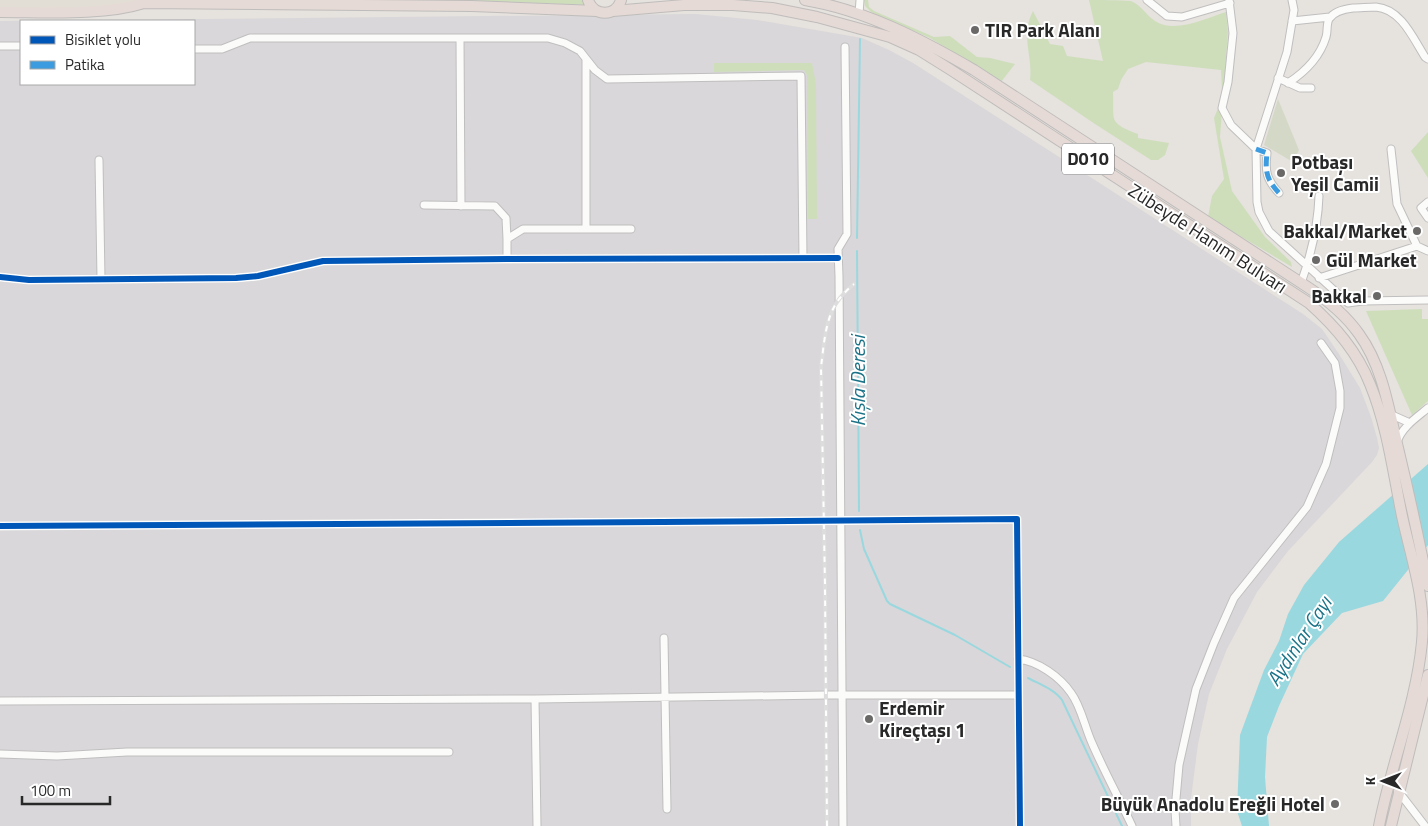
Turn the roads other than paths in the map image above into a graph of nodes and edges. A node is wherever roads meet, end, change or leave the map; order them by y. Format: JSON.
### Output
{"nodes":[{"id":1,"x":588,"y":0,"type":"edge"},
{"id":2,"x":621,"y":0,"type":"edge"},
{"id":3,"x":805,"y":0,"type":"edge"},
{"id":4,"x":860,"y":0,"type":"edge"},
{"id":5,"x":1147,"y":0,"type":"edge"},
{"id":6,"x":1292,"y":0,"type":"edge"},
{"id":7,"x":827,"y":2,"type":"edge"},
{"id":8,"x":1230,"y":2,"type":"edge"},
{"id":9,"x":144,"y":3,"type":"junction"},
{"id":10,"x":0,"y":4,"type":"edge"},
{"id":11,"x":597,"y":11,"type":"junction"},
{"id":12,"x":613,"y":11,"type":"junction"},
{"id":13,"x":0,"y":12,"type":"edge"},
{"id":14,"x":859,"y":14,"type":"junction"},
{"id":15,"x":1330,"y":17,"type":"junction"},
{"id":16,"x":1292,"y":21,"type":"junction"},
{"id":17,"x":460,"y":38,"type":"junction"},
{"id":18,"x":0,"y":46,"type":"edge"},
{"id":19,"x":20,"y":46,"type":"edge"},
{"id":20,"x":845,"y":46,"type":"dead end"},
{"id":21,"x":195,"y":49,"type":"edge"},
{"id":22,"x":1428,"y":59,"type":"edge"},
{"id":23,"x":586,"y":60,"type":"junction"},
{"id":24,"x":1278,"y":78,"type":"junction"},
{"id":25,"x":1288,"y":84,"type":"junction"},
{"id":26,"x":1310,"y":88,"type":"dead end"},
{"id":27,"x":1256,"y":149,"type":"junction"},
{"id":28,"x":1391,"y":149,"type":"dead end"},
{"id":29,"x":99,"y":160,"type":"dead end"},
{"id":30,"x":1279,"y":193,"type":"dead end"},
{"id":31,"x":1319,"y":196,"type":"dead end"},
{"id":32,"x":1428,"y":202,"type":"edge"},
{"id":33,"x":424,"y":205,"type":"dead end"},
{"id":34,"x":461,"y":206,"type":"junction"},
{"id":35,"x":1428,"y":218,"type":"edge"},
{"id":36,"x":586,"y":228,"type":"junction"},
{"id":37,"x":630,"y":229,"type":"dead end"},
{"id":38,"x":507,"y":239,"type":"junction"},
{"id":39,"x":1417,"y":246,"type":"junction"},
{"id":40,"x":1428,"y":251,"type":"edge"},
{"id":41,"x":803,"y":258,"type":"junction"},
{"id":42,"x":838,"y":258,"type":"junction"},
{"id":43,"x":507,"y":259,"type":"junction"},
{"id":44,"x":1307,"y":265,"type":"junction"},
{"id":45,"x":0,"y":277,"type":"edge"},
{"id":46,"x":1319,"y":278,"type":"junction"},
{"id":47,"x":101,"y":279,"type":"junction"},
{"id":48,"x":1301,"y":283,"type":"junction"},
{"id":49,"x":1428,"y":300,"type":"edge"},
{"id":50,"x":1347,"y":302,"type":"junction"},
{"id":51,"x":1341,"y":313,"type":"junction"},
{"id":52,"x":1329,"y":321,"type":"junction"},
{"id":53,"x":1321,"y":343,"type":"dead end"},
{"id":54,"x":1428,"y":408,"type":"edge"},
{"id":55,"x":1392,"y":415,"type":"junction"},
{"id":56,"x":1410,"y":423,"type":"junction"},
{"id":57,"x":1397,"y":443,"type":"junction"},
{"id":58,"x":840,"y":520,"type":"junction"},
{"id":59,"x":0,"y":526,"type":"edge"},
{"id":60,"x":1428,"y":584,"type":"edge"},
{"id":61,"x":664,"y":638,"type":"dead end"},
{"id":62,"x":1018,"y":659,"type":"junction"},
{"id":63,"x":1428,"y":675,"type":"edge"},
{"id":64,"x":842,"y":695,"type":"junction"},
{"id":65,"x":1018,"y":696,"type":"junction"},
{"id":66,"x":665,"y":697,"type":"junction"},
{"id":67,"x":535,"y":698,"type":"junction"},
{"id":68,"x":0,"y":701,"type":"edge"},
{"id":69,"x":449,"y":752,"type":"dead end"},
{"id":70,"x":0,"y":754,"type":"edge"},
{"id":71,"x":1398,"y":791,"type":"junction"},
{"id":72,"x":667,"y":809,"type":"dead end"},
{"id":73,"x":537,"y":826,"type":"edge"},
{"id":74,"x":843,"y":826,"type":"edge"},
{"id":75,"x":1020,"y":826,"type":"edge"},
{"id":76,"x":1132,"y":826,"type":"edge"},
{"id":77,"x":1176,"y":826,"type":"edge"},
{"id":78,"x":1379,"y":826,"type":"edge"},
{"id":79,"x":1391,"y":826,"type":"edge"},
{"id":80,"x":1425,"y":826,"type":"edge"}],
"edges":[{"from":1,"to":11,"type":"highway"},
{"from":2,"to":12,"type":"highway"},
{"from":3,"to":7,"type":"highway","name":"Zübeyde Hanım Bulvarı","number":"D010"},
{"from":4,"to":14,"type":"street"},
{"from":5,"to":8,"type":"street"},
{"from":6,"to":16,"type":"street"},
{"from":7,"to":14,"type":"highway","name":"Zübeyde Hanım Bulvarı","number":"D010"},
{"from":8,"to":27,"type":"street"},
{"from":9,"to":10,"type":"main road","number":"D010"},
{"from":9,"to":11,"type":"highway","name":"Zübeyde Hanım Bulvarı","number":"D010"},
{"from":9,"to":13,"type":"highway","number":"D010"},
{"from":11,"to":12,"type":"highway","name":"Zübeyde Hanım Bulvarı","number":"D010"},
{"from":12,"to":52,"type":"highway","name":"Zübeyde Hanım Bulvarı","number":"D010"},
{"from":14,"to":48,"type":"highway","name":"Zübeyde Hanım Bulvarı","number":"D010"},
{"from":15,"to":16,"type":"street"},
{"from":15,"to":22,"type":"street"},
{"from":15,"to":25,"type":"street"},
{"from":16,"to":24,"type":"street"},
{"from":17,"to":21,"type":"street"},
{"from":17,"to":23,"type":"street"},
{"from":17,"to":34,"type":"street"},
{"from":18,"to":19,"type":"street"},
{"from":20,"to":42,"type":"street"},
{"from":23,"to":36,"type":"street"},
{"from":23,"to":41,"type":"street"},
{"from":24,"to":25,"type":"street"},
{"from":24,"to":27,"type":"street"},
{"from":25,"to":26,"type":"street"},
{"from":27,"to":30,"type":"street"},
{"from":27,"to":44,"type":"street"},
{"from":28,"to":39,"type":"street"},
{"from":29,"to":47,"type":"street"},
{"from":31,"to":44,"type":"street"},
{"from":32,"to":35,"type":"street"},
{"from":33,"to":34,"type":"street"},
{"from":34,"to":38,"type":"street"},
{"from":36,"to":37,"type":"street"},
{"from":36,"to":38,"type":"street"},
{"from":38,"to":43,"type":"street"},
{"from":39,"to":40,"type":"street"},
{"from":39,"to":46,"type":"street"},
{"from":41,"to":42,"type":"street"},
{"from":41,"to":43,"type":"street"},
{"from":42,"to":58,"type":"street"},
{"from":43,"to":47,"type":"street"},
{"from":44,"to":46,"type":"street"},
{"from":44,"to":48,"type":"street"},
{"from":45,"to":47,"type":"street"},
{"from":46,"to":50,"type":"street"},
{"from":48,"to":51,"type":"highway","name":"Zübeyde Hanım Bulvarı","number":"D010"},
{"from":49,"to":50,"type":"street"},
{"from":50,"to":51,"type":"street"},
{"from":51,"to":52,"type":"highway"},
{"from":51,"to":55,"type":"highway","name":"Zübeyde Hanım Bulvarı","number":"D010"},
{"from":52,"to":78,"type":"highway","name":"Zübeyde Hanım Bulvarı","number":"D010"},
{"from":53,"to":77,"type":"street"},
{"from":54,"to":56,"type":"street"},
{"from":55,"to":56,"type":"street"},
{"from":55,"to":57,"type":"highway","name":"Zübeyde Hanım Bulvarı","number":"D010"},
{"from":56,"to":57,"type":"street"},
{"from":57,"to":60,"type":"highway","number":"D010"},
{"from":58,"to":59,"type":"street"},
{"from":58,"to":62,"type":"street"},
{"from":58,"to":64,"type":"street"},
{"from":61,"to":66,"type":"street"},
{"from":62,"to":65,"type":"street"},
{"from":62,"to":76,"type":"street"},
{"from":63,"to":71,"type":"highway"},
{"from":64,"to":65,"type":"street"},
{"from":64,"to":66,"type":"street"},
{"from":64,"to":74,"type":"street"},
{"from":65,"to":75,"type":"street"},
{"from":66,"to":67,"type":"street"},
{"from":66,"to":72,"type":"street"},
{"from":67,"to":68,"type":"street"},
{"from":67,"to":73,"type":"street"},
{"from":69,"to":70,"type":"street"},
{"from":71,"to":79,"type":"highway"},
{"from":71,"to":80,"type":"street"}]}
